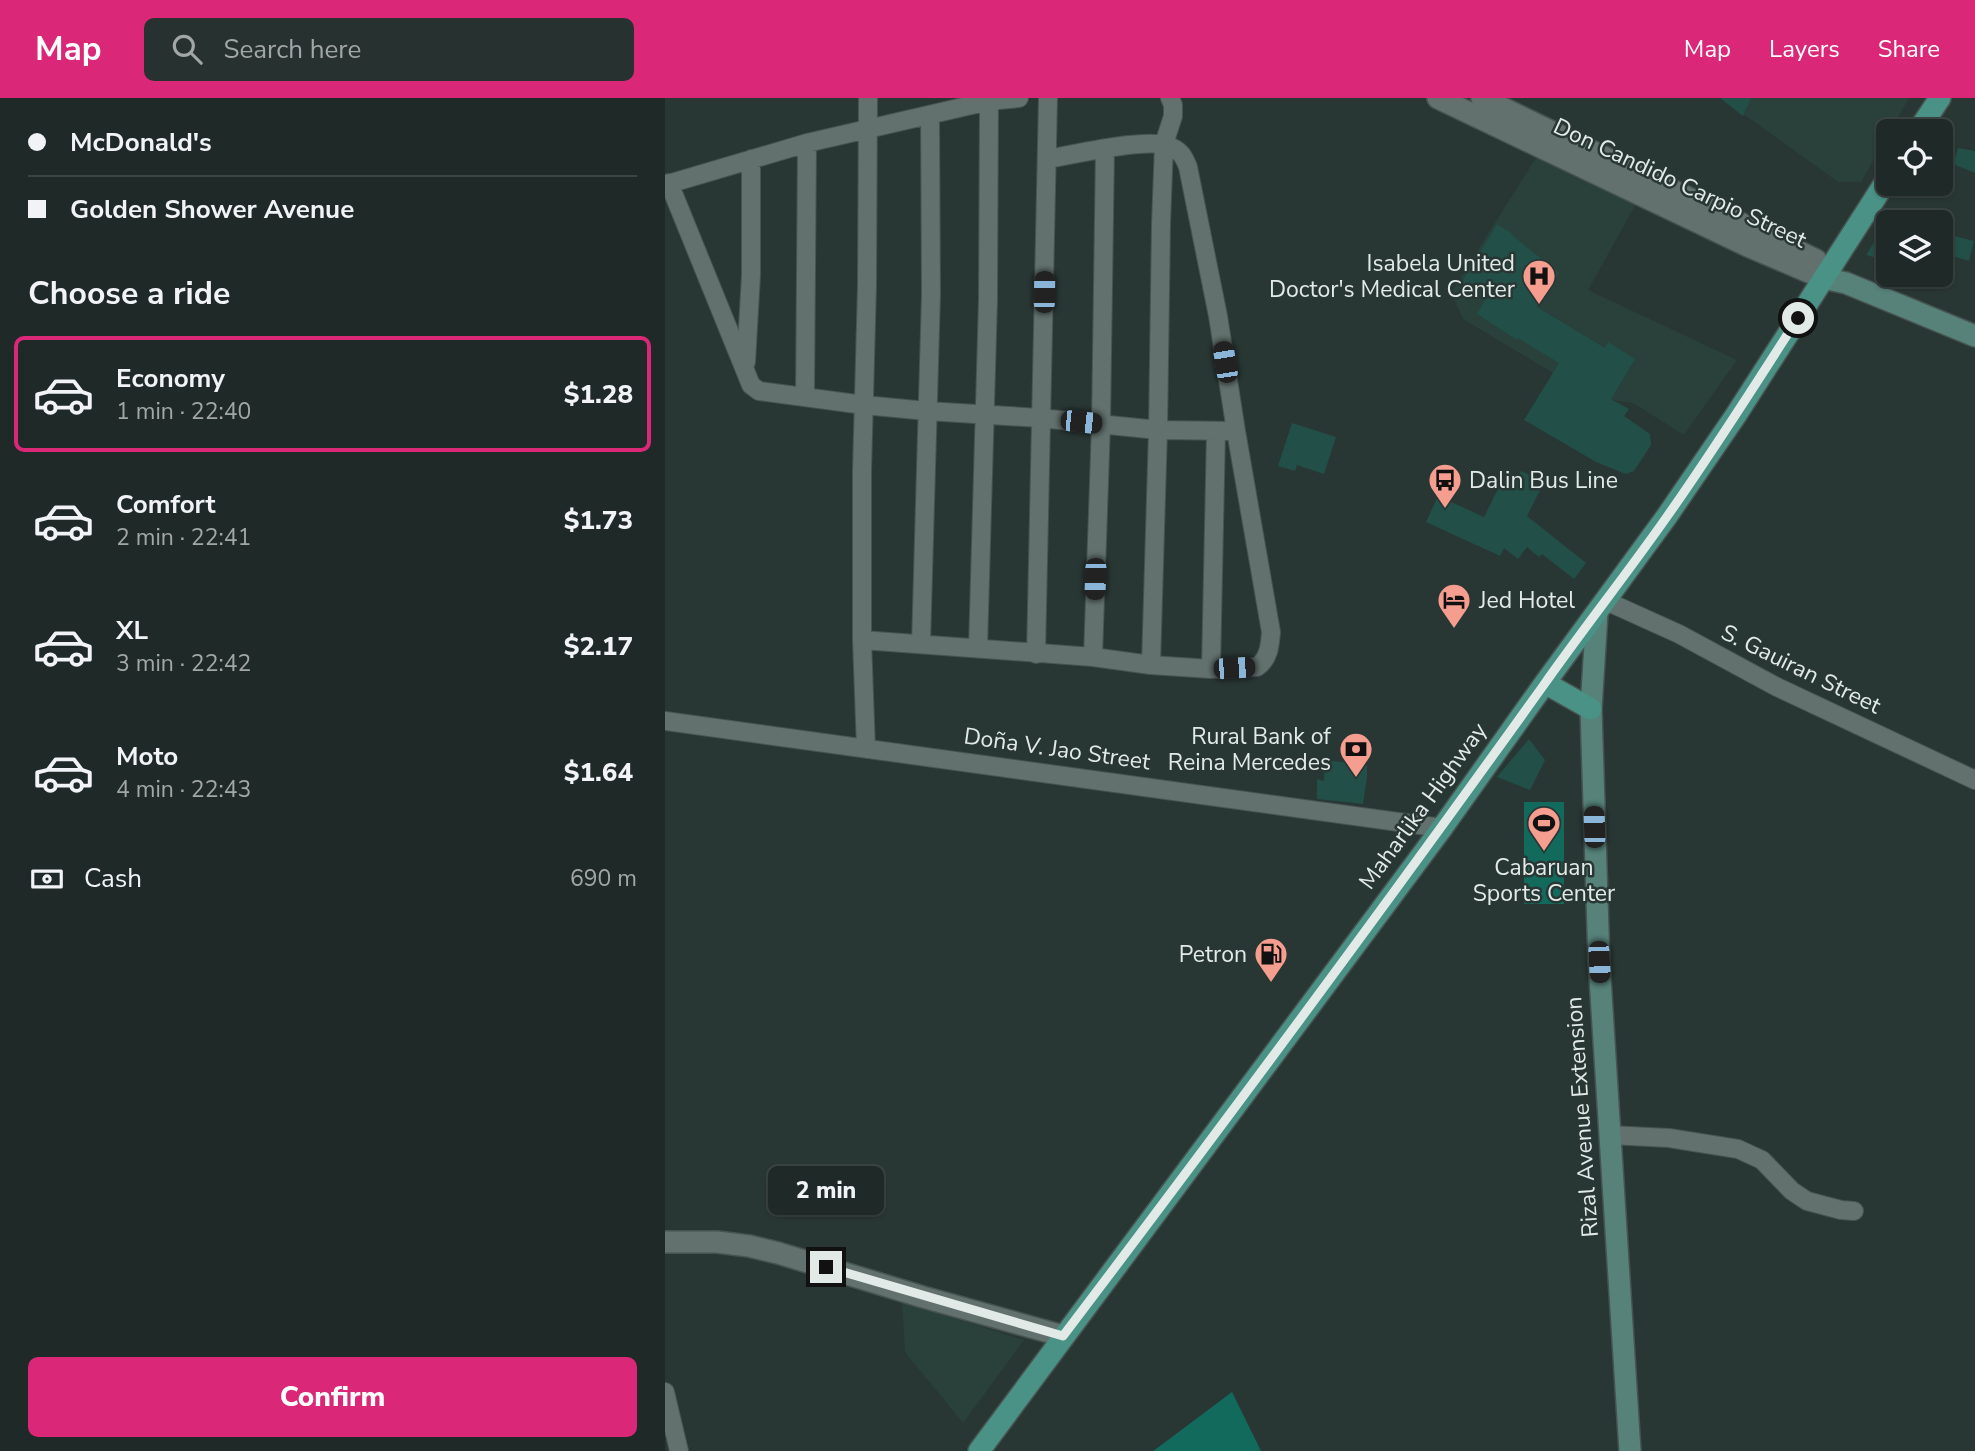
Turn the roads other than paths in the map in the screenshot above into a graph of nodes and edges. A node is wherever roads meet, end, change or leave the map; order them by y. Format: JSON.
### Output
{"nodes":[{"id":1,"x":868,"y":98,"type":"edge"},
{"id":2,"x":1019,"y":98,"type":"edge"},
{"id":3,"x":1048,"y":98,"type":"edge"},
{"id":4,"x":1170,"y":98,"type":"edge"},
{"id":5,"x":1438,"y":98,"type":"edge"},
{"id":6,"x":1482,"y":98,"type":"edge"},
{"id":7,"x":1940,"y":98,"type":"edge"},
{"id":8,"x":989,"y":101,"type":"junction"},
{"id":9,"x":930,"y":115,"type":"junction"},
{"id":10,"x":1926,"y":119,"type":"edge"},
{"id":11,"x":868,"y":128,"type":"junction"},
{"id":12,"x":807,"y":143,"type":"junction"},
{"id":13,"x":1164,"y":144,"type":"junction"},
{"id":14,"x":1105,"y":149,"type":"junction"},
{"id":15,"x":751,"y":159,"type":"junction"},
{"id":16,"x":1047,"y":159,"type":"junction"},
{"id":17,"x":667,"y":184,"type":"edge"},
{"id":18,"x":1876,"y":196,"type":"edge"},
{"id":19,"x":1827,"y":272,"type":"junction"},
{"id":20,"x":1975,"y":336,"type":"edge"},
{"id":21,"x":746,"y":369,"type":"junction"},
{"id":22,"x":805,"y":397,"type":"junction"},
{"id":23,"x":864,"y":405,"type":"junction"},
{"id":24,"x":927,"y":411,"type":"junction"},
{"id":25,"x":984,"y":414,"type":"junction"},
{"id":26,"x":1040,"y":418,"type":"junction"},
{"id":27,"x":1101,"y":424,"type":"junction"},
{"id":28,"x":1158,"y":430,"type":"junction"},
{"id":29,"x":1216,"y":431,"type":"junction"},
{"id":30,"x":1235,"y":431,"type":"junction"},
{"id":31,"x":1602,"y":607,"type":"junction"},
{"id":32,"x":862,"y":640,"type":"junction"},
{"id":33,"x":921,"y":644,"type":"junction"},
{"id":34,"x":978,"y":648,"type":"junction"},
{"id":35,"x":1036,"y":654,"type":"junction"},
{"id":36,"x":1093,"y":657,"type":"junction"},
{"id":37,"x":1151,"y":665,"type":"junction"},
{"id":38,"x":1211,"y":669,"type":"junction"},
{"id":39,"x":1545,"y":683,"type":"junction"},
{"id":40,"x":1591,"y":709,"type":"junction"},
{"id":41,"x":665,"y":721,"type":"edge"},
{"id":42,"x":866,"y":749,"type":"junction"},
{"id":43,"x":1975,"y":780,"type":"edge"},
{"id":44,"x":1442,"y":828,"type":"junction"},
{"id":45,"x":1609,"y":1135,"type":"junction"},
{"id":46,"x":1854,"y":1211,"type":"dead end"},
{"id":47,"x":665,"y":1242,"type":"edge"},
{"id":48,"x":1063,"y":1336,"type":"junction"},
{"id":49,"x":665,"y":1392,"type":"edge"},
{"id":50,"x":679,"y":1451,"type":"edge"},
{"id":51,"x":979,"y":1451,"type":"edge"},
{"id":52,"x":1630,"y":1451,"type":"edge"}],
"edges":[{"from":1,"to":11,"type":"street"},
{"from":2,"to":8,"type":"street"},
{"from":3,"to":16,"type":"street"},
{"from":4,"to":13,"type":"street"},
{"from":5,"to":19,"type":"street","name":"Don Candido Carpio Street"},
{"from":6,"to":19,"type":"street","name":"Don Candido Carpio Street"},
{"from":7,"to":10,"type":"main road"},
{"from":8,"to":9,"type":"street"},
{"from":8,"to":25,"type":"street"},
{"from":9,"to":11,"type":"street"},
{"from":9,"to":24,"type":"street"},
{"from":11,"to":12,"type":"street"},
{"from":11,"to":23,"type":"street"},
{"from":12,"to":15,"type":"street"},
{"from":12,"to":22,"type":"street"},
{"from":13,"to":14,"type":"street"},
{"from":13,"to":28,"type":"street"},
{"from":13,"to":30,"type":"street"},
{"from":14,"to":16,"type":"street"},
{"from":14,"to":27,"type":"street"},
{"from":15,"to":17,"type":"street"},
{"from":15,"to":21,"type":"street"},
{"from":16,"to":26,"type":"street"},
{"from":17,"to":21,"type":"street"},
{"from":18,"to":19,"type":"main road","name":"Maharlika Highway"},
{"from":19,"to":20,"type":"main road"},
{"from":19,"to":31,"type":"main road","name":"Maharlika Highway"},
{"from":21,"to":22,"type":"street"},
{"from":22,"to":23,"type":"street"},
{"from":23,"to":24,"type":"street"},
{"from":23,"to":32,"type":"street"},
{"from":24,"to":25,"type":"street"},
{"from":24,"to":33,"type":"street"},
{"from":25,"to":26,"type":"street"},
{"from":25,"to":34,"type":"street"},
{"from":26,"to":27,"type":"street"},
{"from":26,"to":35,"type":"street"},
{"from":27,"to":28,"type":"street"},
{"from":27,"to":36,"type":"street"},
{"from":28,"to":29,"type":"street"},
{"from":28,"to":37,"type":"street"},
{"from":29,"to":30,"type":"street"},
{"from":29,"to":38,"type":"street"},
{"from":30,"to":38,"type":"street"},
{"from":31,"to":39,"type":"main road","name":"Maharlika Highway"},
{"from":31,"to":40,"type":"main road","name":"Rizal Avenue Extension"},
{"from":31,"to":43,"type":"street","name":"S. Gauiran Street"},
{"from":32,"to":33,"type":"street"},
{"from":32,"to":42,"type":"street"},
{"from":33,"to":34,"type":"street"},
{"from":34,"to":35,"type":"street"},
{"from":35,"to":36,"type":"street"},
{"from":36,"to":37,"type":"street"},
{"from":37,"to":38,"type":"street"},
{"from":39,"to":40,"type":"main road"},
{"from":39,"to":44,"type":"main road","name":"Maharlika Highway"},
{"from":40,"to":45,"type":"main road","name":"Rizal Avenue Extension"},
{"from":41,"to":42,"type":"street","name":"Doña V. Jao Street"},
{"from":42,"to":44,"type":"street","name":"Doña V. Jao Street"},
{"from":44,"to":48,"type":"main road","name":"Maharlika Highway"},
{"from":45,"to":46,"type":"street"},
{"from":45,"to":52,"type":"main road","name":"Rizal Avenue Extension"},
{"from":47,"to":48,"type":"street"},
{"from":48,"to":51,"type":"main road","name":"Maharlika Highway"},
{"from":49,"to":50,"type":"street"}]}
